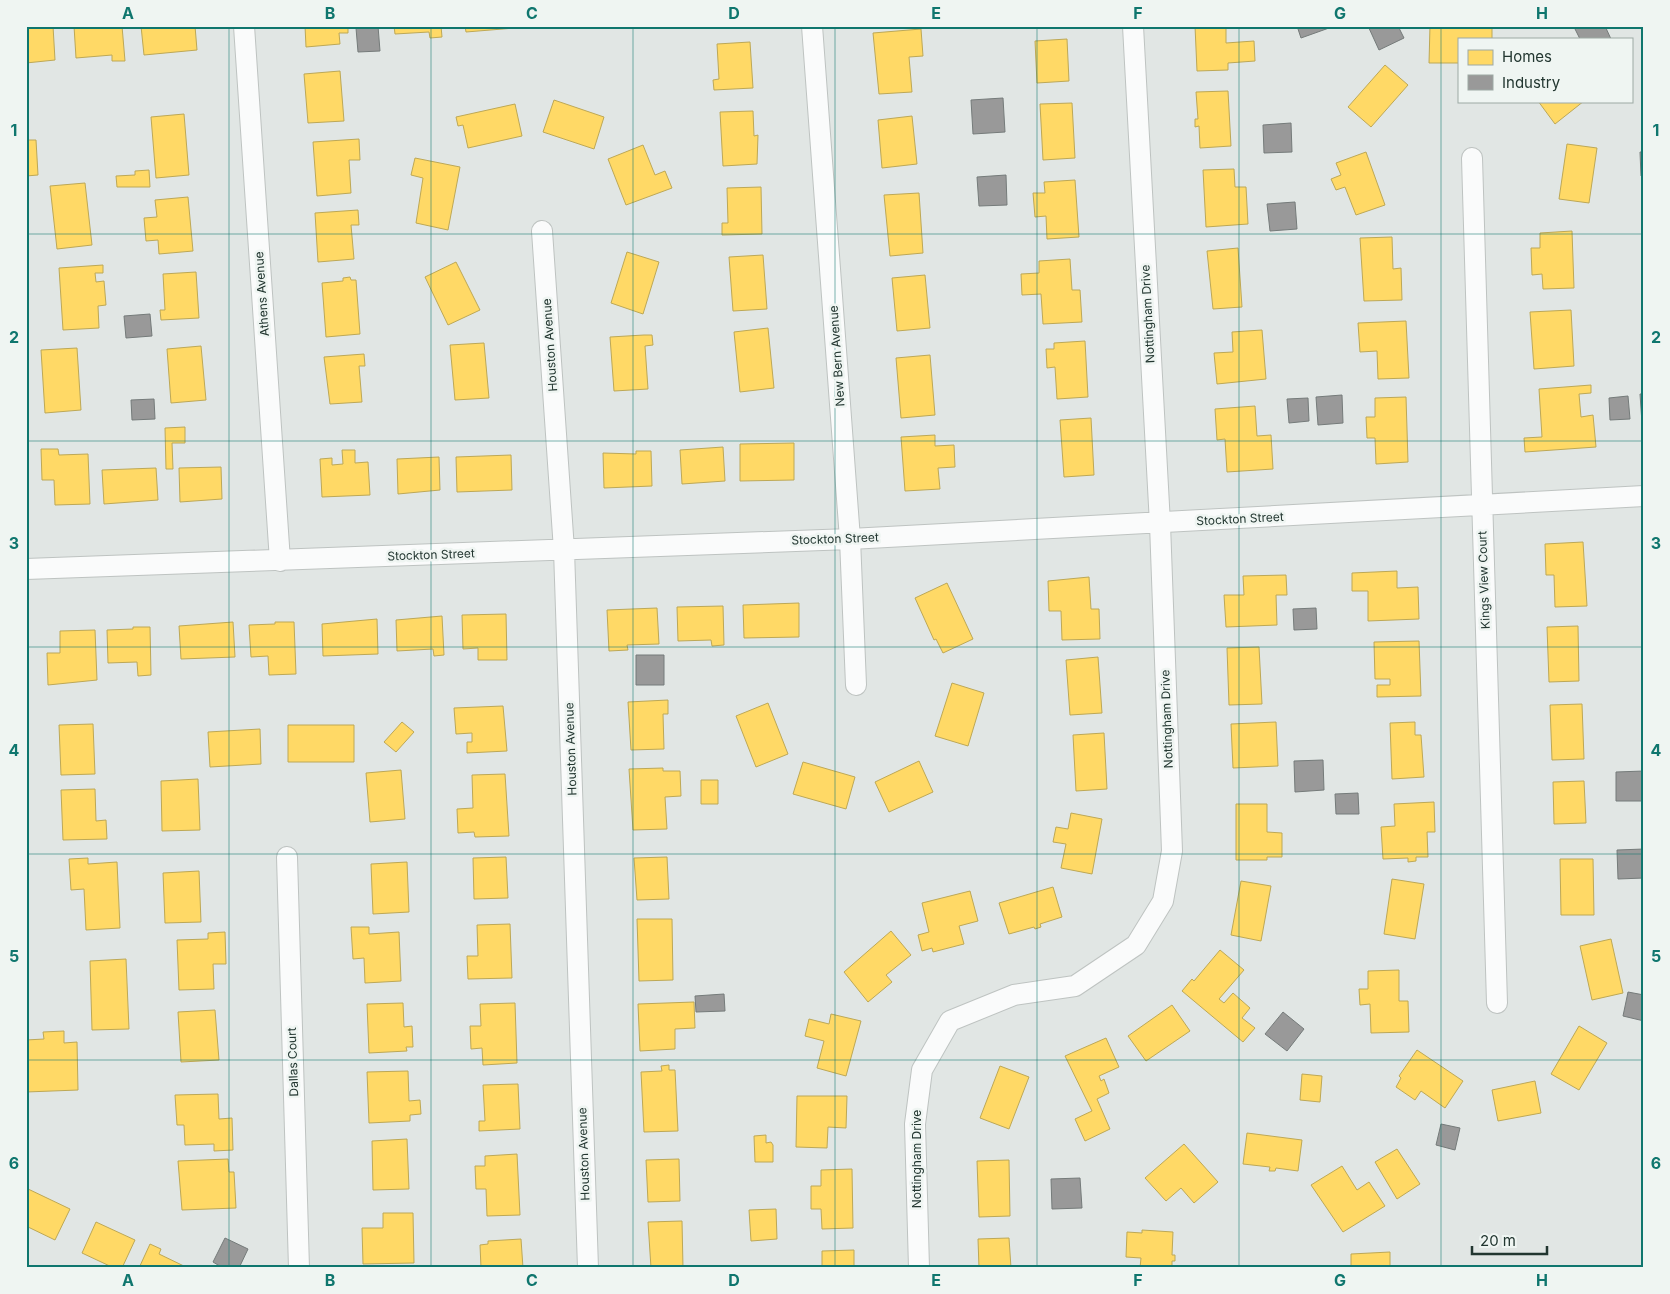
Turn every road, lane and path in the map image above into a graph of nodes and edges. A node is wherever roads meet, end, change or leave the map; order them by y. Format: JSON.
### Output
{"nodes":[{"id":1,"x":244,"y":26,"type":"edge"},
{"id":2,"x":812,"y":26,"type":"edge"},
{"id":3,"x":1133,"y":26,"type":"edge"},
{"id":4,"x":1472,"y":158,"type":"dead end"},
{"id":5,"x":542,"y":231,"type":"dead end"},
{"id":6,"x":1644,"y":496,"type":"edge"},
{"id":7,"x":1482,"y":505,"type":"junction"},
{"id":8,"x":1160,"y":524,"type":"junction"},
{"id":9,"x":850,"y":539,"type":"junction"},
{"id":10,"x":564,"y":550,"type":"junction"},
{"id":11,"x":280,"y":561,"type":"junction"},
{"id":12,"x":26,"y":569,"type":"edge"},
{"id":13,"x":856,"y":685,"type":"dead end"},
{"id":14,"x":287,"y":857,"type":"dead end"},
{"id":15,"x":1496,"y":1003,"type":"dead end"},
{"id":16,"x":298,"y":1268,"type":"edge"},
{"id":17,"x":588,"y":1268,"type":"edge"},
{"id":18,"x":918,"y":1268,"type":"edge"}],
"edges":[{"from":1,"to":11,"type":"street","name":"Athens Avenue"},
{"from":2,"to":9,"type":"street","name":"New Bern Avenue"},
{"from":3,"to":8,"type":"street","name":"Nottingham Drive"},
{"from":4,"to":7,"type":"street","name":"Kings View Court"},
{"from":5,"to":10,"type":"street","name":"Houston Avenue"},
{"from":6,"to":7,"type":"street","name":"Stockton Street"},
{"from":7,"to":8,"type":"street","name":"Stockton Street"},
{"from":7,"to":15,"type":"street","name":"Kings View Court"},
{"from":8,"to":9,"type":"street","name":"Stockton Street"},
{"from":8,"to":18,"type":"street","name":"Nottingham Drive"},
{"from":9,"to":10,"type":"street","name":"Stockton Street"},
{"from":9,"to":13,"type":"street","name":"New Bern Avenue"},
{"from":10,"to":11,"type":"street","name":"Stockton Street"},
{"from":10,"to":17,"type":"street","name":"Houston Avenue"},
{"from":11,"to":12,"type":"street","name":"Stockton Street"},
{"from":14,"to":16,"type":"street","name":"Dallas Court"}]}
